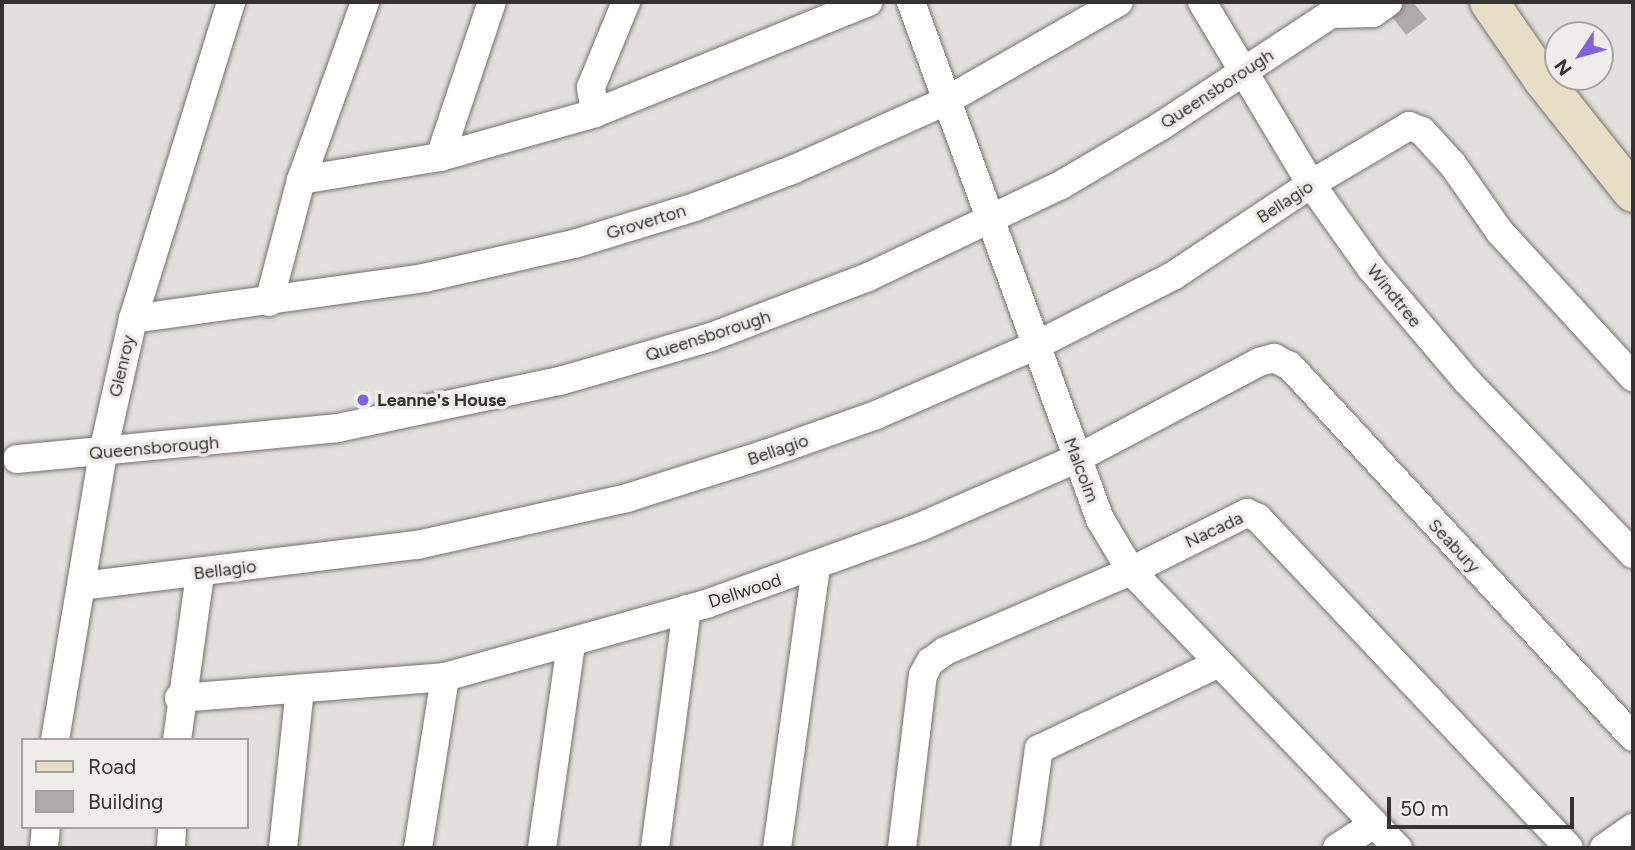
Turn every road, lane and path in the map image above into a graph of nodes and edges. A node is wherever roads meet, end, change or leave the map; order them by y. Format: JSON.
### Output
{"nodes":[{"id":1,"x":231,"y":2,"type":"edge"},
{"id":2,"x":365,"y":2,"type":"edge"},
{"id":3,"x":492,"y":2,"type":"edge"},
{"id":4,"x":625,"y":2,"type":"edge"},
{"id":5,"x":868,"y":2,"type":"edge"},
{"id":6,"x":911,"y":2,"type":"edge"},
{"id":7,"x":1119,"y":2,"type":"edge"},
{"id":8,"x":1202,"y":2,"type":"edge"},
{"id":9,"x":1389,"y":2,"type":"edge"},
{"id":10,"x":1489,"y":2,"type":"edge"},
{"id":11,"x":1333,"y":8,"type":"edge"},
{"id":12,"x":1242,"y":73,"type":"junction"},
{"id":13,"x":946,"y":101,"type":"junction"},
{"id":14,"x":595,"y":113,"type":"junction"},
{"id":15,"x":440,"y":157,"type":"junction"},
{"id":16,"x":301,"y":180,"type":"junction"},
{"id":17,"x":1311,"y":184,"type":"junction"},
{"id":18,"x":1633,"y":193,"type":"edge"},
{"id":19,"x":991,"y":220,"type":"junction"},
{"id":20,"x":269,"y":302,"type":"junction"},
{"id":21,"x":132,"y":319,"type":"junction"},
{"id":22,"x":1035,"y":346,"type":"junction"},
{"id":23,"x":1274,"y":358,"type":"joint"},
{"id":24,"x":1633,"y":377,"type":"edge"},
{"id":25,"x":103,"y":452,"type":"junction"},
{"id":26,"x":1076,"y":459,"type":"junction"},
{"id":27,"x":7,"y":460,"type":"edge"},
{"id":28,"x":1633,"y":555,"type":"edge"},
{"id":29,"x":816,"y":568,"type":"junction"},
{"id":30,"x":1131,"y":571,"type":"junction"},
{"id":31,"x":200,"y":574,"type":"junction"},
{"id":32,"x":82,"y":586,"type":"junction"},
{"id":33,"x":687,"y":609,"type":"junction"},
{"id":34,"x":571,"y":644,"type":"junction"},
{"id":35,"x":1217,"y":664,"type":"junction"},
{"id":36,"x":445,"y":677,"type":"junction"},
{"id":37,"x":300,"y":689,"type":"junction"},
{"id":38,"x":179,"y":698,"type":"junction"},
{"id":39,"x":1633,"y":737,"type":"edge"},
{"id":40,"x":55,"y":738,"type":"edge"},
{"id":41,"x":177,"y":738,"type":"edge"},
{"id":42,"x":1374,"y":824,"type":"junction"},
{"id":43,"x":1633,"y":828,"type":"edge"},
{"id":44,"x":46,"y":829,"type":"edge"},
{"id":45,"x":172,"y":829,"type":"edge"},
{"id":46,"x":44,"y":848,"type":"edge"},
{"id":47,"x":171,"y":848,"type":"edge"},
{"id":48,"x":283,"y":848,"type":"edge"},
{"id":49,"x":418,"y":848,"type":"edge"},
{"id":50,"x":542,"y":848,"type":"edge"},
{"id":51,"x":655,"y":848,"type":"edge"},
{"id":52,"x":777,"y":848,"type":"edge"},
{"id":53,"x":902,"y":848,"type":"edge"},
{"id":54,"x":1025,"y":848,"type":"edge"},
{"id":55,"x":1337,"y":848,"type":"edge"},
{"id":56,"x":1398,"y":848,"type":"edge"},
{"id":57,"x":1569,"y":848,"type":"edge"},
{"id":58,"x":1604,"y":848,"type":"edge"}],
"edges":[{"from":1,"to":21,"type":"street","name":"Glenroy"},
{"from":2,"to":16,"type":"street"},
{"from":3,"to":15,"type":"street"},
{"from":4,"to":14,"type":"street"},
{"from":5,"to":14,"type":"street"},
{"from":6,"to":13,"type":"street","name":"Malcolm"},
{"from":7,"to":13,"type":"street","name":"Groverton"},
{"from":8,"to":12,"type":"street","name":"Windtree"},
{"from":9,"to":11,"type":"street"},
{"from":10,"to":18,"type":"street"},
{"from":11,"to":12,"type":"street","name":"Queensborough"},
{"from":12,"to":17,"type":"street","name":"Windtree"},
{"from":12,"to":19,"type":"street","name":"Queensborough"},
{"from":13,"to":19,"type":"street","name":"Malcolm"},
{"from":13,"to":20,"type":"street","name":"Groverton"},
{"from":14,"to":15,"type":"street"},
{"from":15,"to":16,"type":"street"},
{"from":16,"to":20,"type":"street"},
{"from":17,"to":22,"type":"street","name":"Bellagio"},
{"from":17,"to":24,"type":"street","name":"Bellagio"},
{"from":17,"to":28,"type":"street","name":"Windtree"},
{"from":19,"to":22,"type":"street","name":"Malcolm"},
{"from":19,"to":25,"type":"street","name":"Queensborough"},
{"from":20,"to":21,"type":"street","name":"Groverton"},
{"from":21,"to":25,"type":"street","name":"Glenroy"},
{"from":22,"to":26,"type":"street","name":"Malcolm"},
{"from":22,"to":31,"type":"street","name":"Bellagio"},
{"from":23,"to":26,"type":"street","name":"Dellwood"},
{"from":23,"to":39,"type":"street","name":"Seabury"},
{"from":25,"to":27,"type":"street","name":"Queensborough"},
{"from":25,"to":32,"type":"street","name":"Glenroy"},
{"from":26,"to":29,"type":"street","name":"Dellwood"},
{"from":26,"to":30,"type":"street","name":"Malcolm"},
{"from":29,"to":33,"type":"street","name":"Dellwood"},
{"from":29,"to":52,"type":"street"},
{"from":30,"to":35,"type":"street","name":"Malcolm"},
{"from":30,"to":53,"type":"street","name":"Nacada"},
{"from":30,"to":57,"type":"street","name":"Nacada"},
{"from":31,"to":32,"type":"street","name":"Bellagio"},
{"from":31,"to":38,"type":"street"},
{"from":32,"to":40,"type":"street","name":"Glenroy"},
{"from":33,"to":34,"type":"street","name":"Dellwood"},
{"from":33,"to":51,"type":"street"},
{"from":34,"to":36,"type":"street","name":"Dellwood"},
{"from":34,"to":50,"type":"street"},
{"from":35,"to":42,"type":"street","name":"Malcolm"},
{"from":35,"to":54,"type":"street"},
{"from":36,"to":37,"type":"street","name":"Dellwood"},
{"from":36,"to":49,"type":"street"},
{"from":37,"to":38,"type":"street","name":"Dellwood"},
{"from":37,"to":48,"type":"street"},
{"from":38,"to":41,"type":"street"},
{"from":42,"to":55,"type":"street"},
{"from":42,"to":56,"type":"street","name":"Malcolm"},
{"from":43,"to":58,"type":"street"},
{"from":44,"to":46,"type":"street"},
{"from":45,"to":47,"type":"street"}]}
